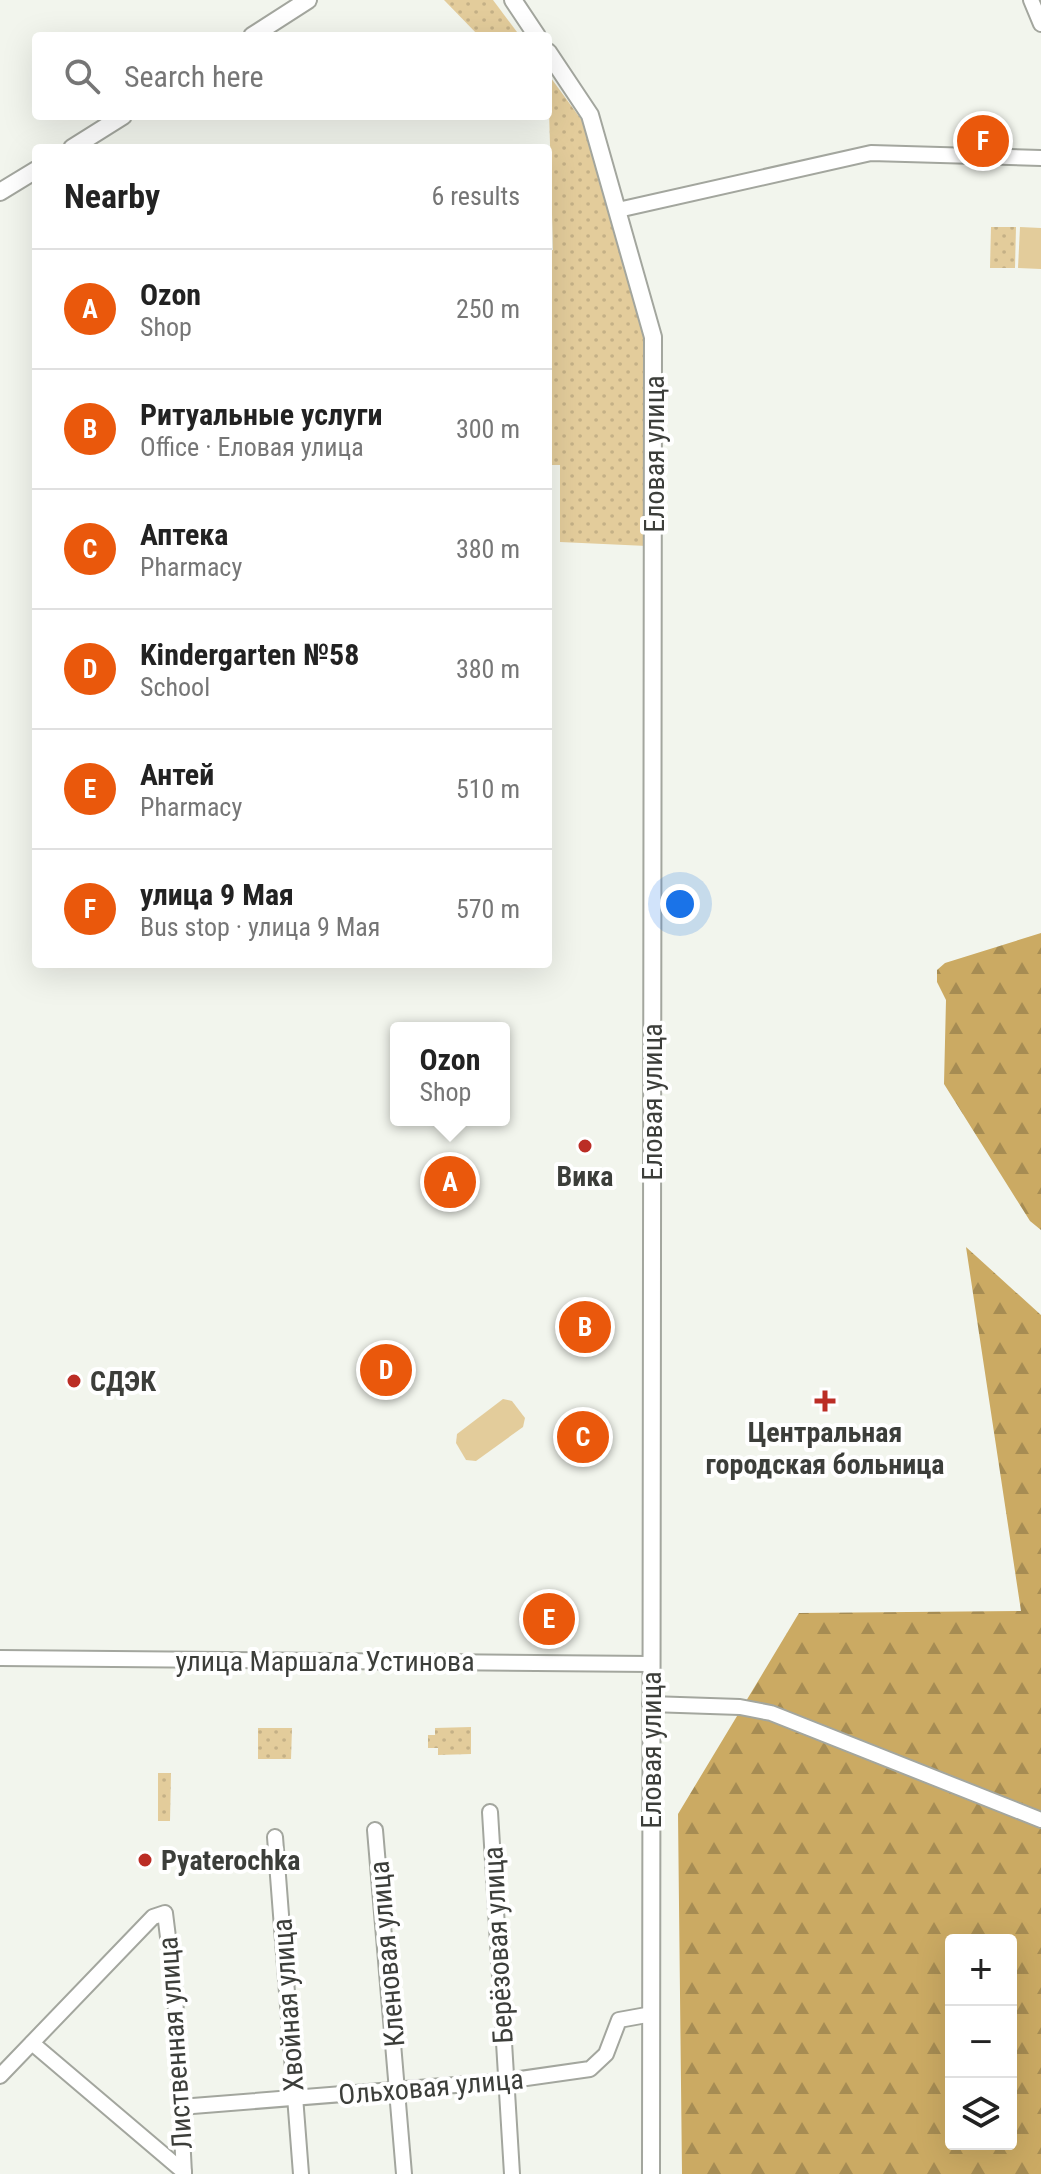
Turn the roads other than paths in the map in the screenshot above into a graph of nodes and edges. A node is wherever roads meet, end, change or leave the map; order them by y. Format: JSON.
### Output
{"nodes":[{"id":1,"x":308,"y":0,"type":"edge"},
{"id":2,"x":513,"y":0,"type":"edge"},
{"id":3,"x":1031,"y":0,"type":"edge"},
{"id":4,"x":1041,"y":24,"type":"edge"},
{"id":5,"x":258,"y":32,"type":"edge"},
{"id":6,"x":534,"y":32,"type":"edge"},
{"id":7,"x":552,"y":58,"type":"edge"},
{"id":8,"x":117,"y":120,"type":"edge"},
{"id":9,"x":78,"y":144,"type":"edge"},
{"id":10,"x":1041,"y":158,"type":"edge"},
{"id":11,"x":32,"y":172,"type":"edge"},
{"id":12,"x":0,"y":192,"type":"edge"},
{"id":13,"x":618,"y":210,"type":"junction"},
{"id":14,"x":0,"y":1658,"type":"edge"},
{"id":15,"x":650,"y":1664,"type":"junction"},
{"id":16,"x":650,"y":1704,"type":"junction"},
{"id":17,"x":490,"y":1812,"type":"dead end"},
{"id":18,"x":1041,"y":1820,"type":"edge"},
{"id":19,"x":375,"y":1830,"type":"dead end"},
{"id":20,"x":275,"y":1837,"type":"dead end"},
{"id":21,"x":652,"y":2014,"type":"junction"},
{"id":22,"x":32,"y":2043,"type":"junction"},
{"id":23,"x":0,"y":2076,"type":"edge"},
{"id":24,"x":506,"y":2081,"type":"junction"},
{"id":25,"x":399,"y":2090,"type":"junction"},
{"id":26,"x":295,"y":2100,"type":"junction"},
{"id":27,"x":180,"y":2107,"type":"junction"},
{"id":28,"x":184,"y":2173,"type":"edge"},
{"id":29,"x":301,"y":2174,"type":"edge"},
{"id":30,"x":404,"y":2174,"type":"edge"},
{"id":31,"x":512,"y":2174,"type":"edge"},
{"id":32,"x":651,"y":2174,"type":"edge"}],
"edges":[{"from":1,"to":5,"type":"main road"},
{"from":2,"to":6,"type":"main road"},
{"from":3,"to":4,"type":"street"},
{"from":7,"to":13,"type":"main road","name":"Еловая улица"},
{"from":8,"to":9,"type":"main road"},
{"from":10,"to":13,"type":"street"},
{"from":11,"to":12,"type":"main road"},
{"from":13,"to":15,"type":"main road","name":"Еловая улица"},
{"from":14,"to":15,"type":"street","name":"улица Маршала Устинова"},
{"from":15,"to":16,"type":"main road","name":"Еловая улица"},
{"from":16,"to":18,"type":"street"},
{"from":16,"to":21,"type":"main road","name":"Еловая улица"},
{"from":17,"to":24,"type":"street","name":"Берёзовая улица"},
{"from":19,"to":25,"type":"street","name":"Кленовая улица"},
{"from":20,"to":26,"type":"street","name":"Хвойная улица"},
{"from":21,"to":24,"type":"street","name":"Ольховая улица"},
{"from":21,"to":32,"type":"main road","name":"Еловая улица"},
{"from":22,"to":23,"type":"street"},
{"from":22,"to":27,"type":"street","name":"Лиственная улица"},
{"from":22,"to":28,"type":"street"},
{"from":24,"to":25,"type":"street","name":"Ольховая улица"},
{"from":24,"to":31,"type":"street","name":"Берёзовая улица"},
{"from":25,"to":26,"type":"street","name":"Ольховая улица"},
{"from":25,"to":30,"type":"street","name":"Кленовая улица"},
{"from":26,"to":27,"type":"street","name":"Ольховая улица"},
{"from":26,"to":29,"type":"street","name":"Хвойная улица"},
{"from":27,"to":28,"type":"street","name":"Лиственная улица"}]}
